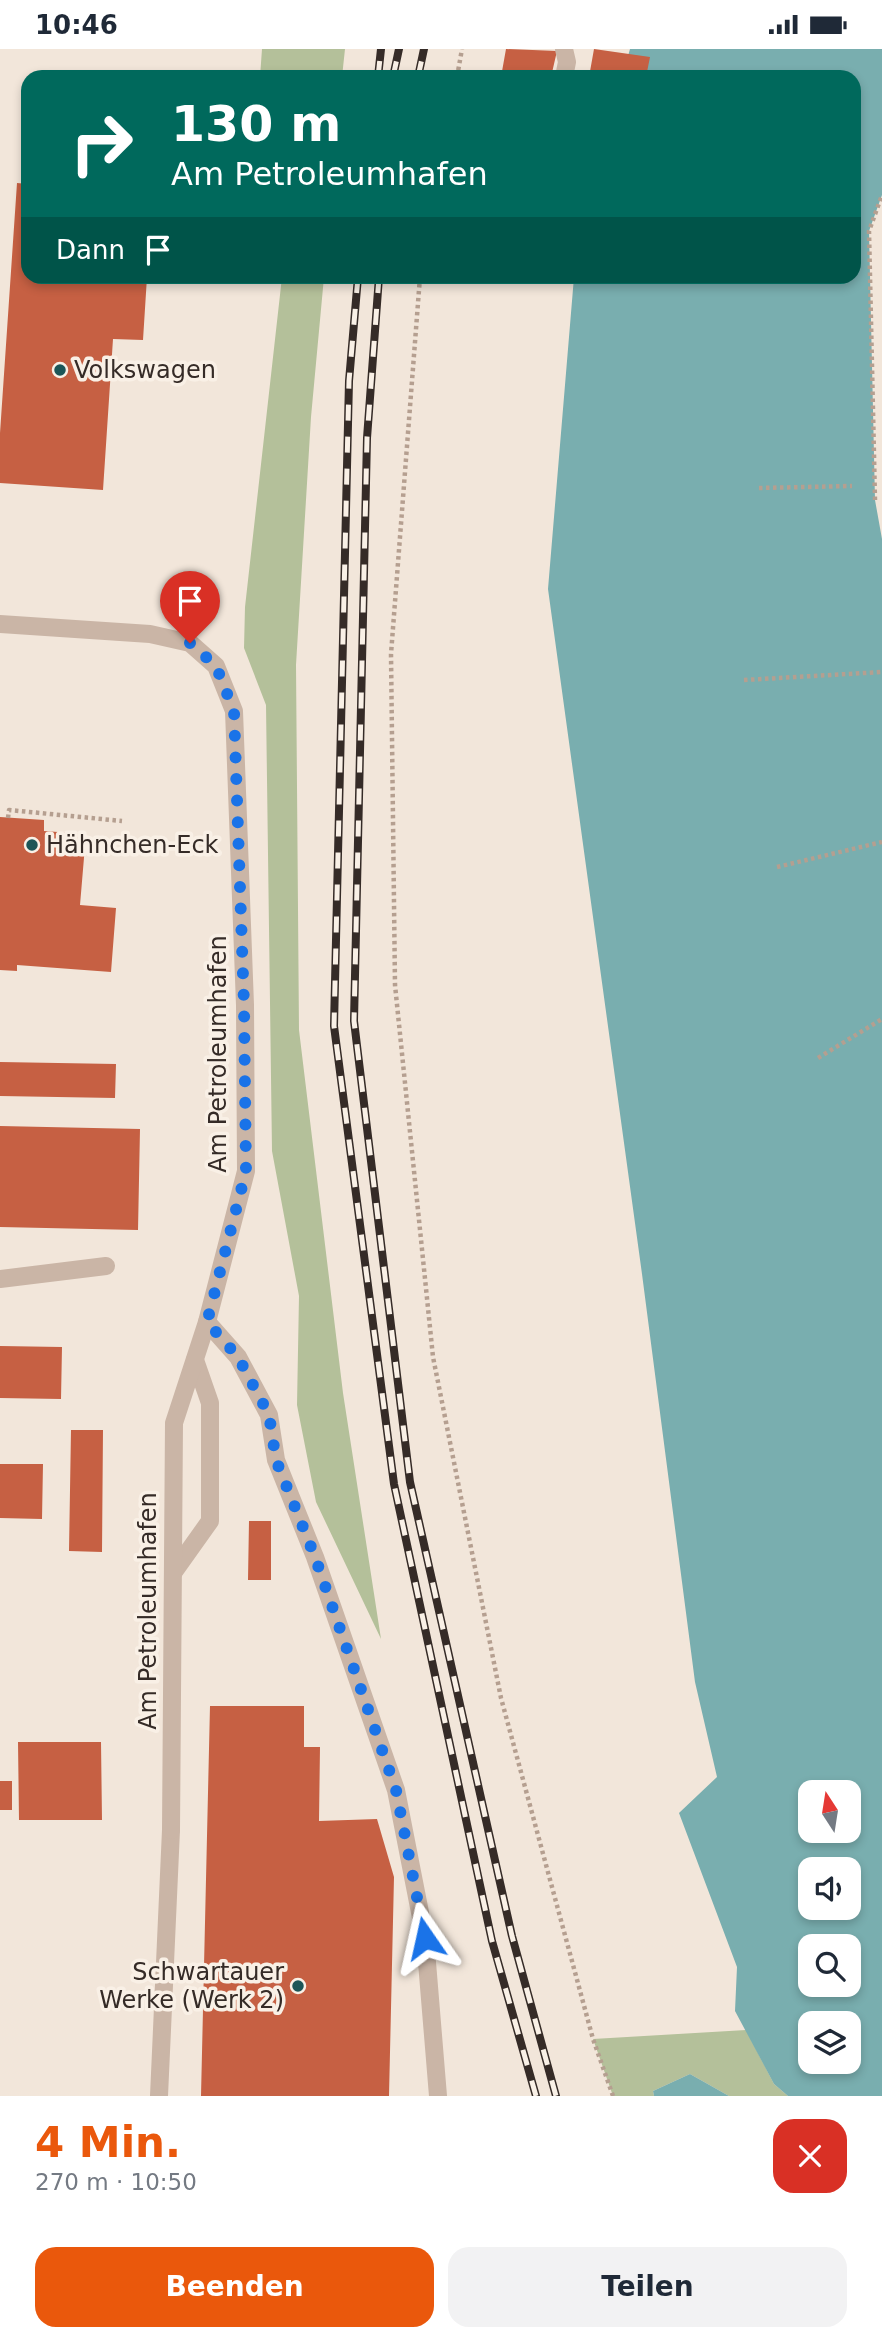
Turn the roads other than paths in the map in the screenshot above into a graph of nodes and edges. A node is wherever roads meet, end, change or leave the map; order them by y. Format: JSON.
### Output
{"nodes":[{"id":1,"x":565,"y":49,"type":"edge"},
{"id":2,"x":565,"y":70,"type":"edge"},
{"id":3,"x":0,"y":624,"type":"edge"},
{"id":4,"x":106,"y":1266,"type":"dead end"},
{"id":5,"x":0,"y":1279,"type":"edge"},
{"id":6,"x":207,"y":1322,"type":"junction"},
{"id":7,"x":195,"y":1360,"type":"junction"},
{"id":8,"x":173,"y":1573,"type":"junction"},
{"id":9,"x":159,"y":2096,"type":"edge"},
{"id":10,"x":438,"y":2096,"type":"edge"}],
"edges":[{"from":1,"to":2,"type":"street"},
{"from":3,"to":6,"type":"street","name":"Am Petroleumhafen"},
{"from":4,"to":5,"type":"street"},
{"from":6,"to":7,"type":"street","name":"Am Petroleumhafen"},
{"from":6,"to":10,"type":"street"},
{"from":7,"to":8,"type":"street","name":"Am Petroleumhafen"},
{"from":7,"to":8,"type":"street"},
{"from":8,"to":9,"type":"street","name":"Am Petroleumhafen"}]}
